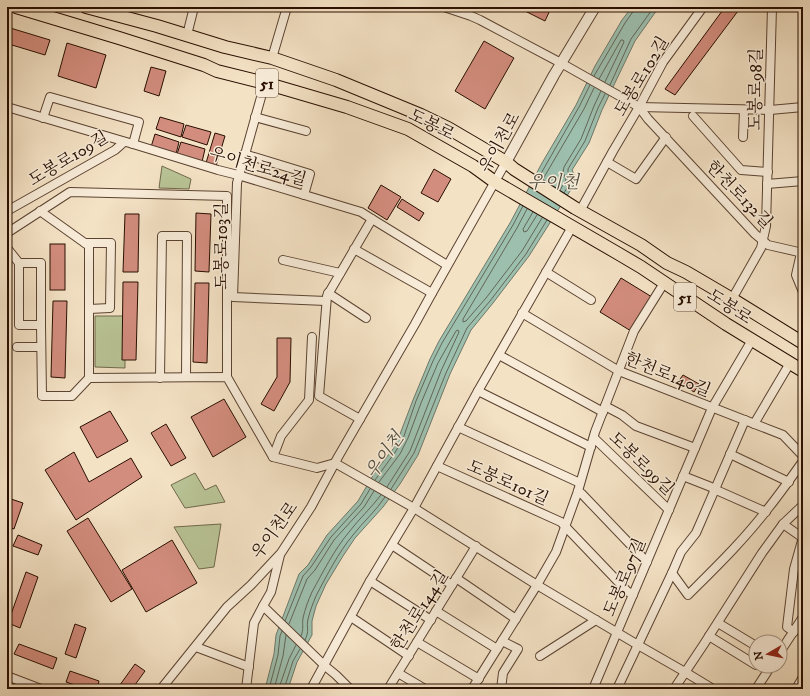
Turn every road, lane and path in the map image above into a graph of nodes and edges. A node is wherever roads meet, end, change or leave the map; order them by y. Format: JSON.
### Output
{"nodes":[{"id":1,"x":16,"y":7,"type":"edge"},
{"id":2,"x":86,"y":7,"type":"edge"},
{"id":3,"x":194,"y":7,"type":"edge"},
{"id":4,"x":287,"y":7,"type":"edge"},
{"id":5,"x":444,"y":7,"type":"edge"},
{"id":6,"x":595,"y":7,"type":"edge"},
{"id":7,"x":703,"y":7,"type":"edge"},
{"id":8,"x":772,"y":7,"type":"edge"},
{"id":9,"x":187,"y":35,"type":"junction"},
{"id":10,"x":272,"y":58,"type":"junction"},
{"id":11,"x":561,"y":63,"type":"junction"},
{"id":12,"x":265,"y":83,"type":"junction"},
{"id":13,"x":637,"y":106,"type":"junction"},
{"id":14,"x":803,"y":107,"type":"edge"},
{"id":15,"x":7,"y":108,"type":"edge"},
{"id":16,"x":744,"y":110,"type":"junction"},
{"id":17,"x":770,"y":110,"type":"junction"},
{"id":18,"x":693,"y":116,"type":"dead end"},
{"id":19,"x":255,"y":117,"type":"junction"},
{"id":20,"x":43,"y":118,"type":"junction"},
{"id":21,"x":306,"y":131,"type":"dead end"},
{"id":22,"x":743,"y":137,"type":"dead end"},
{"id":23,"x":666,"y":138,"type":"junction"},
{"id":24,"x":124,"y":142,"type":"junction"},
{"id":25,"x":133,"y":144,"type":"junction"},
{"id":26,"x":244,"y":154,"type":"junction"},
{"id":27,"x":607,"y":162,"type":"junction"},
{"id":28,"x":510,"y":165,"type":"junction"},
{"id":29,"x":768,"y":172,"type":"junction"},
{"id":30,"x":238,"y":175,"type":"junction"},
{"id":31,"x":803,"y":181,"type":"edge"},
{"id":32,"x":767,"y":184,"type":"junction"},
{"id":33,"x":500,"y":185,"type":"junction"},
{"id":34,"x":304,"y":194,"type":"junction"},
{"id":35,"x":578,"y":210,"type":"junction"},
{"id":36,"x":7,"y":211,"type":"edge"},
{"id":37,"x":40,"y":211,"type":"junction"},
{"id":38,"x":372,"y":220,"type":"junction"},
{"id":39,"x":569,"y":225,"type":"junction"},
{"id":40,"x":7,"y":233,"type":"edge"},
{"id":41,"x":763,"y":241,"type":"junction"},
{"id":42,"x":85,"y":243,"type":"junction"},
{"id":43,"x":7,"y":248,"type":"edge"},
{"id":44,"x":354,"y":249,"type":"junction"},
{"id":45,"x":802,"y":253,"type":"edge"},
{"id":46,"x":283,"y":260,"type":"dead end"},
{"id":47,"x":19,"y":263,"type":"junction"},
{"id":48,"x":447,"y":265,"type":"junction"},
{"id":49,"x":546,"y":272,"type":"junction"},
{"id":50,"x":340,"y":273,"type":"junction"},
{"id":51,"x":664,"y":283,"type":"junction"},
{"id":52,"x":432,"y":292,"type":"junction"},
{"id":53,"x":803,"y":292,"type":"edge"},
{"id":54,"x":327,"y":297,"type":"junction"},
{"id":55,"x":732,"y":299,"type":"junction"},
{"id":56,"x":591,"y":300,"type":"dead end"},
{"id":57,"x":89,"y":309,"type":"junction"},
{"id":58,"x":522,"y":313,"type":"junction"},
{"id":59,"x":366,"y":318,"type":"dead end"},
{"id":60,"x":41,"y":325,"type":"junction"},
{"id":61,"x":312,"y":337,"type":"dead end"},
{"id":62,"x":752,"y":340,"type":"junction"},
{"id":63,"x":803,"y":343,"type":"edge"},
{"id":64,"x":17,"y":347,"type":"dead end"},
{"id":65,"x":41,"y":347,"type":"junction"},
{"id":66,"x":499,"y":355,"type":"junction"},
{"id":67,"x":790,"y":363,"type":"junction"},
{"id":68,"x":619,"y":371,"type":"junction"},
{"id":69,"x":803,"y":371,"type":"edge"},
{"id":70,"x":186,"y":377,"type":"junction"},
{"id":71,"x":227,"y":377,"type":"junction"},
{"id":72,"x":88,"y":378,"type":"junction"},
{"id":73,"x":160,"y":378,"type":"junction"},
{"id":74,"x":478,"y":391,"type":"junction"},
{"id":75,"x":712,"y":408,"type":"junction"},
{"id":76,"x":604,"y":409,"type":"junction"},
{"id":77,"x":360,"y":419,"type":"junction"},
{"id":78,"x":745,"y":420,"type":"junction"},
{"id":79,"x":754,"y":424,"type":"junction"},
{"id":80,"x":458,"y":427,"type":"junction"},
{"id":81,"x":594,"y":438,"type":"junction"},
{"id":82,"x":591,"y":447,"type":"junction"},
{"id":83,"x":695,"y":448,"type":"junction"},
{"id":84,"x":730,"y":454,"type":"junction"},
{"id":85,"x":803,"y":456,"type":"edge"},
{"id":86,"x":273,"y":457,"type":"junction"},
{"id":87,"x":803,"y":461,"type":"edge"},
{"id":88,"x":335,"y":463,"type":"junction"},
{"id":89,"x":437,"y":466,"type":"junction"},
{"id":90,"x":683,"y":476,"type":"junction"},
{"id":91,"x":789,"y":482,"type":"junction"},
{"id":92,"x":579,"y":487,"type":"junction"},
{"id":93,"x":714,"y":489,"type":"junction"},
{"id":94,"x":803,"y":505,"type":"edge"},
{"id":95,"x":414,"y":508,"type":"junction"},
{"id":96,"x":669,"y":510,"type":"junction"},
{"id":97,"x":766,"y":512,"type":"junction"},
{"id":98,"x":783,"y":524,"type":"junction"},
{"id":99,"x":565,"y":527,"type":"junction"},
{"id":100,"x":803,"y":537,"type":"edge"},
{"id":101,"x":392,"y":545,"type":"junction"},
{"id":102,"x":476,"y":546,"type":"junction"},
{"id":103,"x":281,"y":553,"type":"junction"},
{"id":104,"x":647,"y":562,"type":"junction"},
{"id":105,"x":672,"y":573,"type":"junction"},
{"id":106,"x":370,"y":580,"type":"junction"},
{"id":107,"x":454,"y":582,"type":"junction"},
{"id":108,"x":537,"y":585,"type":"junction"},
{"id":109,"x":633,"y":595,"type":"junction"},
{"id":110,"x":264,"y":607,"type":"junction"},
{"id":111,"x":436,"y":611,"type":"junction"},
{"id":112,"x":351,"y":617,"type":"junction"},
{"id":113,"x":803,"y":617,"type":"edge"},
{"id":114,"x":516,"y":619,"type":"junction"},
{"id":115,"x":431,"y":620,"type":"junction"},
{"id":116,"x":596,"y":620,"type":"junction"},
{"id":117,"x":718,"y":623,"type":"junction"},
{"id":118,"x":617,"y":632,"type":"junction"},
{"id":119,"x":794,"y":632,"type":"junction"},
{"id":120,"x":709,"y":636,"type":"junction"},
{"id":121,"x":502,"y":641,"type":"junction"},
{"id":122,"x":748,"y":641,"type":"edge"},
{"id":123,"x":788,"y":641,"type":"edge"},
{"id":124,"x":417,"y":642,"type":"junction"},
{"id":125,"x":638,"y":645,"type":"junction"},
{"id":126,"x":196,"y":647,"type":"junction"},
{"id":127,"x":497,"y":649,"type":"junction"},
{"id":128,"x":409,"y":656,"type":"junction"},
{"id":129,"x":540,"y":656,"type":"dead end"},
{"id":130,"x":748,"y":660,"type":"edge"},
{"id":131,"x":249,"y":666,"type":"junction"},
{"id":132,"x":325,"y":666,"type":"junction"},
{"id":133,"x":685,"y":672,"type":"junction"},
{"id":134,"x":398,"y":673,"type":"junction"},
{"id":135,"x":766,"y":674,"type":"edge"},
{"id":136,"x":7,"y":676,"type":"edge"},
{"id":137,"x":803,"y":677,"type":"edge"},
{"id":138,"x":479,"y":679,"type":"junction"},
{"id":139,"x":41,"y":689,"type":"edge"},
{"id":140,"x":163,"y":689,"type":"edge"},
{"id":141,"x":246,"y":689,"type":"edge"},
{"id":142,"x":311,"y":689,"type":"edge"},
{"id":143,"x":350,"y":689,"type":"edge"},
{"id":144,"x":388,"y":689,"type":"edge"},
{"id":145,"x":425,"y":689,"type":"edge"},
{"id":146,"x":472,"y":689,"type":"edge"},
{"id":147,"x":501,"y":689,"type":"edge"},
{"id":148,"x":592,"y":689,"type":"edge"},
{"id":149,"x":617,"y":689,"type":"edge"},
{"id":150,"x":674,"y":689,"type":"edge"},
{"id":151,"x":713,"y":689,"type":"edge"},
{"id":152,"x":756,"y":689,"type":"edge"},
{"id":153,"x":796,"y":689,"type":"edge"}],
"edges":[{"from":1,"to":12,"type":"main road","name":"도봉로","number":"51"},
{"from":2,"to":9,"type":"main road","name":"도봉로","number":"51"},
{"from":3,"to":9,"type":"street"},
{"from":4,"to":10,"type":"street"},
{"from":5,"to":11,"type":"street"},
{"from":6,"to":11,"type":"street","name":"우이천로"},
{"from":7,"to":13,"type":"street","name":"도봉로102길"},
{"from":8,"to":17,"type":"street","name":"도봉로98길"},
{"from":9,"to":10,"type":"main road","name":"도봉로","number":"51"},
{"from":10,"to":28,"type":"main road","name":"도봉로","number":"51"},
{"from":11,"to":13,"type":"street"},
{"from":11,"to":28,"type":"street","name":"우이천로"},
{"from":12,"to":19,"type":"street","name":"도봉로103길"},
{"from":12,"to":33,"type":"main road","name":"도봉로","number":"51"},
{"from":13,"to":16,"type":"street"},
{"from":13,"to":23,"type":"street","name":"한천로132길"},
{"from":13,"to":27,"type":"street","name":"도봉로102길"},
{"from":14,"to":17,"type":"street"},
{"from":15,"to":20,"type":"street","name":"우이천로24길"},
{"from":16,"to":17,"type":"street"},
{"from":16,"to":22,"type":"street"},
{"from":17,"to":29,"type":"street","name":"도봉로98길"},
{"from":18,"to":29,"type":"street"},
{"from":19,"to":21,"type":"street"},
{"from":19,"to":26,"type":"street","name":"도봉로103길"},
{"from":20,"to":24,"type":"street","name":"우이천로24길"},
{"from":20,"to":25,"type":"street"},
{"from":23,"to":27,"type":"street"},
{"from":23,"to":41,"type":"street","name":"한천로132길"},
{"from":24,"to":25,"type":"street","name":"우이천로24길"},
{"from":24,"to":36,"type":"street","name":"도봉로109길"},
{"from":25,"to":30,"type":"street","name":"우이천로24길"},
{"from":26,"to":30,"type":"street","name":"도봉로103길"},
{"from":26,"to":34,"type":"street"},
{"from":27,"to":35,"type":"street","name":"도봉로102길"},
{"from":28,"to":33,"type":"street","name":"우이천로"},
{"from":28,"to":35,"type":"main road","number":"51"},
{"from":29,"to":32,"type":"street","name":"도봉로98길"},
{"from":30,"to":34,"type":"street","name":"우이천로24길"},
{"from":30,"to":54,"type":"street","name":"도봉로103길"},
{"from":31,"to":32,"type":"street"},
{"from":32,"to":41,"type":"street","name":"도봉로98길"},
{"from":33,"to":39,"type":"main road","name":"도봉로","number":"51"},
{"from":33,"to":48,"type":"street","name":"우이천로"},
{"from":34,"to":38,"type":"street","name":"우이천로24길"},
{"from":35,"to":55,"type":"main road","name":"도봉로","number":"51"},
{"from":37,"to":40,"type":"street"},
{"from":37,"to":42,"type":"street"},
{"from":37,"to":71,"type":"street"},
{"from":38,"to":44,"type":"street"},
{"from":38,"to":48,"type":"street","name":"우이천로24길"},
{"from":39,"to":49,"type":"street"},
{"from":39,"to":51,"type":"main road","name":"도봉로","number":"51"},
{"from":41,"to":45,"type":"street","name":"한천로132길"},
{"from":41,"to":55,"type":"street","name":"도봉로98길"},
{"from":42,"to":57,"type":"street"},
{"from":42,"to":57,"type":"street"},
{"from":43,"to":47,"type":"street"},
{"from":44,"to":50,"type":"street"},
{"from":44,"to":52,"type":"street"},
{"from":45,"to":53,"type":"street"},
{"from":46,"to":50,"type":"street"},
{"from":47,"to":60,"type":"street"},
{"from":47,"to":60,"type":"street"},
{"from":48,"to":52,"type":"street","name":"우이천로"},
{"from":49,"to":56,"type":"street"},
{"from":49,"to":58,"type":"street"},
{"from":50,"to":54,"type":"street"},
{"from":51,"to":62,"type":"main road","name":"도봉로","number":"51"},
{"from":51,"to":68,"type":"street","name":"도봉로99길"},
{"from":52,"to":77,"type":"street","name":"우이천로"},
{"from":54,"to":59,"type":"street"},
{"from":54,"to":77,"type":"street"},
{"from":55,"to":63,"type":"main road","name":"도봉로","number":"51"},
{"from":57,"to":72,"type":"street"},
{"from":58,"to":66,"type":"street"},
{"from":58,"to":68,"type":"street","name":"한천로140길"},
{"from":60,"to":65,"type":"street"},
{"from":61,"to":86,"type":"street"},
{"from":62,"to":67,"type":"main road","name":"도봉로","number":"51"},
{"from":62,"to":75,"type":"street","name":"도봉로97길"},
{"from":64,"to":65,"type":"street"},
{"from":65,"to":72,"type":"street"},
{"from":66,"to":74,"type":"street"},
{"from":66,"to":76,"type":"street"},
{"from":67,"to":69,"type":"main road","name":"도봉로","number":"51"},
{"from":67,"to":79,"type":"street"},
{"from":68,"to":75,"type":"street","name":"한천로140길"},
{"from":68,"to":76,"type":"street","name":"도봉로99길"},
{"from":70,"to":71,"type":"street"},
{"from":70,"to":73,"type":"street"},
{"from":70,"to":73,"type":"street"},
{"from":71,"to":86,"type":"street"},
{"from":72,"to":73,"type":"street"},
{"from":74,"to":80,"type":"street"},
{"from":74,"to":82,"type":"street"},
{"from":75,"to":78,"type":"street","name":"한천로140길"},
{"from":75,"to":83,"type":"street","name":"도봉로97길"},
{"from":76,"to":81,"type":"street","name":"도봉로99길"},
{"from":76,"to":83,"type":"street","name":"도봉로99길"},
{"from":77,"to":88,"type":"street","name":"우이천로"},
{"from":78,"to":79,"type":"street","name":"한천로140길"},
{"from":78,"to":84,"type":"street"},
{"from":79,"to":85,"type":"street","name":"한천로140길"},
{"from":80,"to":89,"type":"street"},
{"from":80,"to":92,"type":"street","name":"도봉로101길"},
{"from":81,"to":82,"type":"street","name":"도봉로99길"},
{"from":81,"to":96,"type":"street","name":"도봉로99길"},
{"from":82,"to":92,"type":"street","name":"도봉로99길"},
{"from":83,"to":90,"type":"street","name":"도봉로97길"},
{"from":84,"to":91,"type":"street"},
{"from":84,"to":93,"type":"street"},
{"from":86,"to":88,"type":"street"},
{"from":87,"to":91,"type":"street"},
{"from":88,"to":95,"type":"street"},
{"from":88,"to":103,"type":"street","name":"우이천로"},
{"from":89,"to":95,"type":"street"},
{"from":89,"to":99,"type":"street","name":"도봉로101길"},
{"from":90,"to":93,"type":"street"},
{"from":90,"to":96,"type":"street","name":"도봉로97길"},
{"from":91,"to":97,"type":"street"},
{"from":92,"to":99,"type":"street","name":"도봉로99길"},
{"from":92,"to":104,"type":"street"},
{"from":93,"to":97,"type":"street"},
{"from":93,"to":105,"type":"street"},
{"from":94,"to":98,"type":"street"},
{"from":95,"to":101,"type":"street"},
{"from":95,"to":102,"type":"street"},
{"from":96,"to":104,"type":"street","name":"도봉로97길"},
{"from":97,"to":105,"type":"street"},
{"from":98,"to":100,"type":"street"},
{"from":98,"to":117,"type":"street"},
{"from":99,"to":108,"type":"street","name":"도봉로99길"},
{"from":99,"to":109,"type":"street"},
{"from":100,"to":119,"type":"street"},
{"from":101,"to":106,"type":"street"},
{"from":101,"to":107,"type":"street"},
{"from":102,"to":107,"type":"street","name":"한천로144길"},
{"from":102,"to":108,"type":"street"},
{"from":103,"to":110,"type":"street"},
{"from":103,"to":126,"type":"street","name":"우이천로"},
{"from":104,"to":109,"type":"street","name":"도봉로97길"},
{"from":105,"to":125,"type":"street"},
{"from":106,"to":112,"type":"street"},
{"from":106,"to":115,"type":"street"},
{"from":107,"to":111,"type":"street","name":"한천로144길"},
{"from":107,"to":114,"type":"street"},
{"from":108,"to":114,"type":"street","name":"도봉로99길"},
{"from":108,"to":116,"type":"street"},
{"from":109,"to":118,"type":"street","name":"도봉로97길"},
{"from":110,"to":131,"type":"street"},
{"from":110,"to":132,"type":"street"},
{"from":111,"to":115,"type":"street","name":"한천로144길"},
{"from":111,"to":127,"type":"street"},
{"from":112,"to":128,"type":"street"},
{"from":112,"to":132,"type":"street"},
{"from":113,"to":119,"type":"street"},
{"from":114,"to":121,"type":"street","name":"도봉로99길"},
{"from":115,"to":124,"type":"street","name":"한천로144길"},
{"from":116,"to":118,"type":"street"},
{"from":116,"to":129,"type":"street"},
{"from":117,"to":120,"type":"street"},
{"from":117,"to":122,"type":"street"},
{"from":118,"to":125,"type":"street"},
{"from":118,"to":148,"type":"street","name":"도봉로97길"},
{"from":119,"to":123,"type":"street"},
{"from":120,"to":130,"type":"street"},
{"from":120,"to":133,"type":"street"},
{"from":121,"to":127,"type":"street","name":"도봉로99길"},
{"from":121,"to":147,"type":"street"},
{"from":124,"to":128,"type":"street","name":"한천로144길"},
{"from":124,"to":138,"type":"street"},
{"from":125,"to":133,"type":"street"},
{"from":125,"to":149,"type":"street"},
{"from":126,"to":131,"type":"street"},
{"from":126,"to":140,"type":"street","name":"우이천로"},
{"from":127,"to":138,"type":"street","name":"도봉로99길"},
{"from":128,"to":134,"type":"street","name":"한천로144길"},
{"from":131,"to":141,"type":"street"},
{"from":132,"to":142,"type":"street"},
{"from":132,"to":143,"type":"street"},
{"from":133,"to":150,"type":"street"},
{"from":133,"to":151,"type":"street"},
{"from":134,"to":144,"type":"street","name":"한천로144길"},
{"from":134,"to":145,"type":"street"},
{"from":135,"to":152,"type":"street"},
{"from":136,"to":139,"type":"street"},
{"from":137,"to":153,"type":"street"},
{"from":138,"to":146,"type":"street","name":"도봉로99길"}]}
